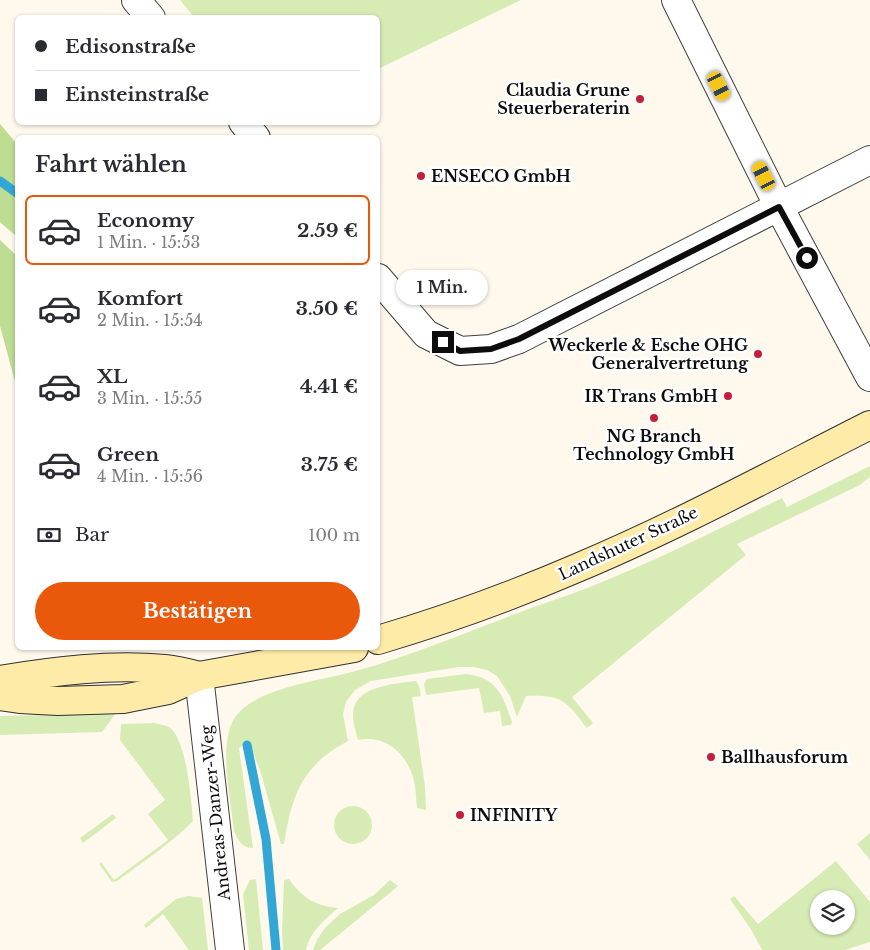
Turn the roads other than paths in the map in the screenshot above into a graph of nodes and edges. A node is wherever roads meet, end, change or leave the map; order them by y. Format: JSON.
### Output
{"nodes":[{"id":1,"x":136,"y":0,"type":"edge"},
{"id":2,"x":676,"y":0,"type":"edge"},
{"id":3,"x":148,"y":15,"type":"edge"},
{"id":4,"x":245,"y":125,"type":"edge"},
{"id":5,"x":253,"y":135,"type":"edge"},
{"id":6,"x":870,"y":160,"type":"edge"},
{"id":7,"x":779,"y":207,"type":"junction"},
{"id":8,"x":380,"y":280,"type":"edge"},
{"id":9,"x":870,"y":377,"type":"edge"},
{"id":10,"x":870,"y":425,"type":"edge"},
{"id":11,"x":380,"y":639,"type":"edge"},
{"id":12,"x":343,"y":650,"type":"edge"},
{"id":13,"x":199,"y":676,"type":"junction"},
{"id":14,"x":0,"y":680,"type":"edge"},
{"id":15,"x":0,"y":696,"type":"edge"},
{"id":16,"x":230,"y":950,"type":"edge"}],
"edges":[{"from":1,"to":3,"type":"street"},
{"from":2,"to":7,"type":"street"},
{"from":4,"to":5,"type":"street"},
{"from":6,"to":7,"type":"street"},
{"from":7,"to":8,"type":"street"},
{"from":7,"to":9,"type":"street"},
{"from":10,"to":11,"type":"main road","name":"Landshuter Straße"},
{"from":12,"to":13,"type":"main road"},
{"from":13,"to":14,"type":"main road"},
{"from":13,"to":15,"type":"main road"},
{"from":13,"to":16,"type":"street","name":"Andreas-Danzer-Weg"}]}
